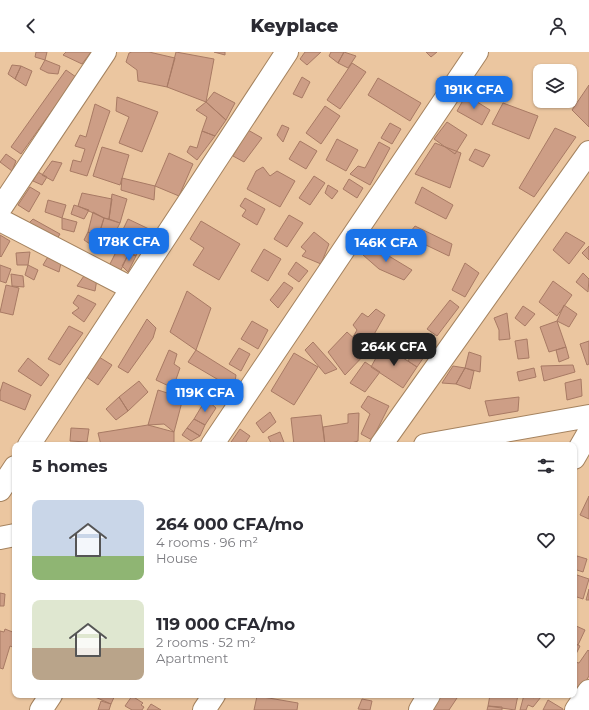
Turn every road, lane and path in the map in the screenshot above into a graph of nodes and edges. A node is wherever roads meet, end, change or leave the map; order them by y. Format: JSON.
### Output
{"nodes":[{"id":1,"x":105,"y":52,"type":"edge"},
{"id":2,"x":287,"y":52,"type":"edge"},
{"id":3,"x":477,"y":52,"type":"edge"},
{"id":4,"x":589,"y":152,"type":"edge"},
{"id":5,"x":3,"y":198,"type":"edge"},
{"id":6,"x":0,"y":220,"type":"edge"},
{"id":7,"x":131,"y":288,"type":"junction"},
{"id":8,"x":589,"y":416,"type":"edge"},
{"id":9,"x":589,"y":432,"type":"edge"},
{"id":10,"x":31,"y":442,"type":"edge"},
{"id":11,"x":214,"y":442,"type":"edge"},
{"id":12,"x":383,"y":442,"type":"edge"},
{"id":13,"x":442,"y":442,"type":"edge"},
{"id":14,"x":577,"y":453,"type":"edge"},
{"id":15,"x":12,"y":472,"type":"edge"},
{"id":16,"x":0,"y":490,"type":"edge"},
{"id":17,"x":12,"y":536,"type":"edge"},
{"id":18,"x":0,"y":538,"type":"edge"},
{"id":19,"x":589,"y":691,"type":"edge"},
{"id":20,"x":49,"y":698,"type":"edge"},
{"id":21,"x":212,"y":698,"type":"edge"},
{"id":22,"x":427,"y":698,"type":"edge"},
{"id":23,"x":41,"y":710,"type":"edge"},
{"id":24,"x":204,"y":710,"type":"edge"},
{"id":25,"x":420,"y":710,"type":"edge"},
{"id":26,"x":576,"y":710,"type":"edge"}],
"edges":[{"from":1,"to":5,"type":"street"},
{"from":2,"to":7,"type":"street"},
{"from":3,"to":11,"type":"street"},
{"from":4,"to":12,"type":"street"},
{"from":6,"to":7,"type":"street"},
{"from":7,"to":10,"type":"street"},
{"from":8,"to":13,"type":"street"},
{"from":9,"to":14,"type":"street"},
{"from":15,"to":16,"type":"street"},
{"from":17,"to":18,"type":"street"},
{"from":19,"to":26,"type":"street"},
{"from":20,"to":23,"type":"street"},
{"from":21,"to":24,"type":"street"},
{"from":22,"to":25,"type":"street"}]}
